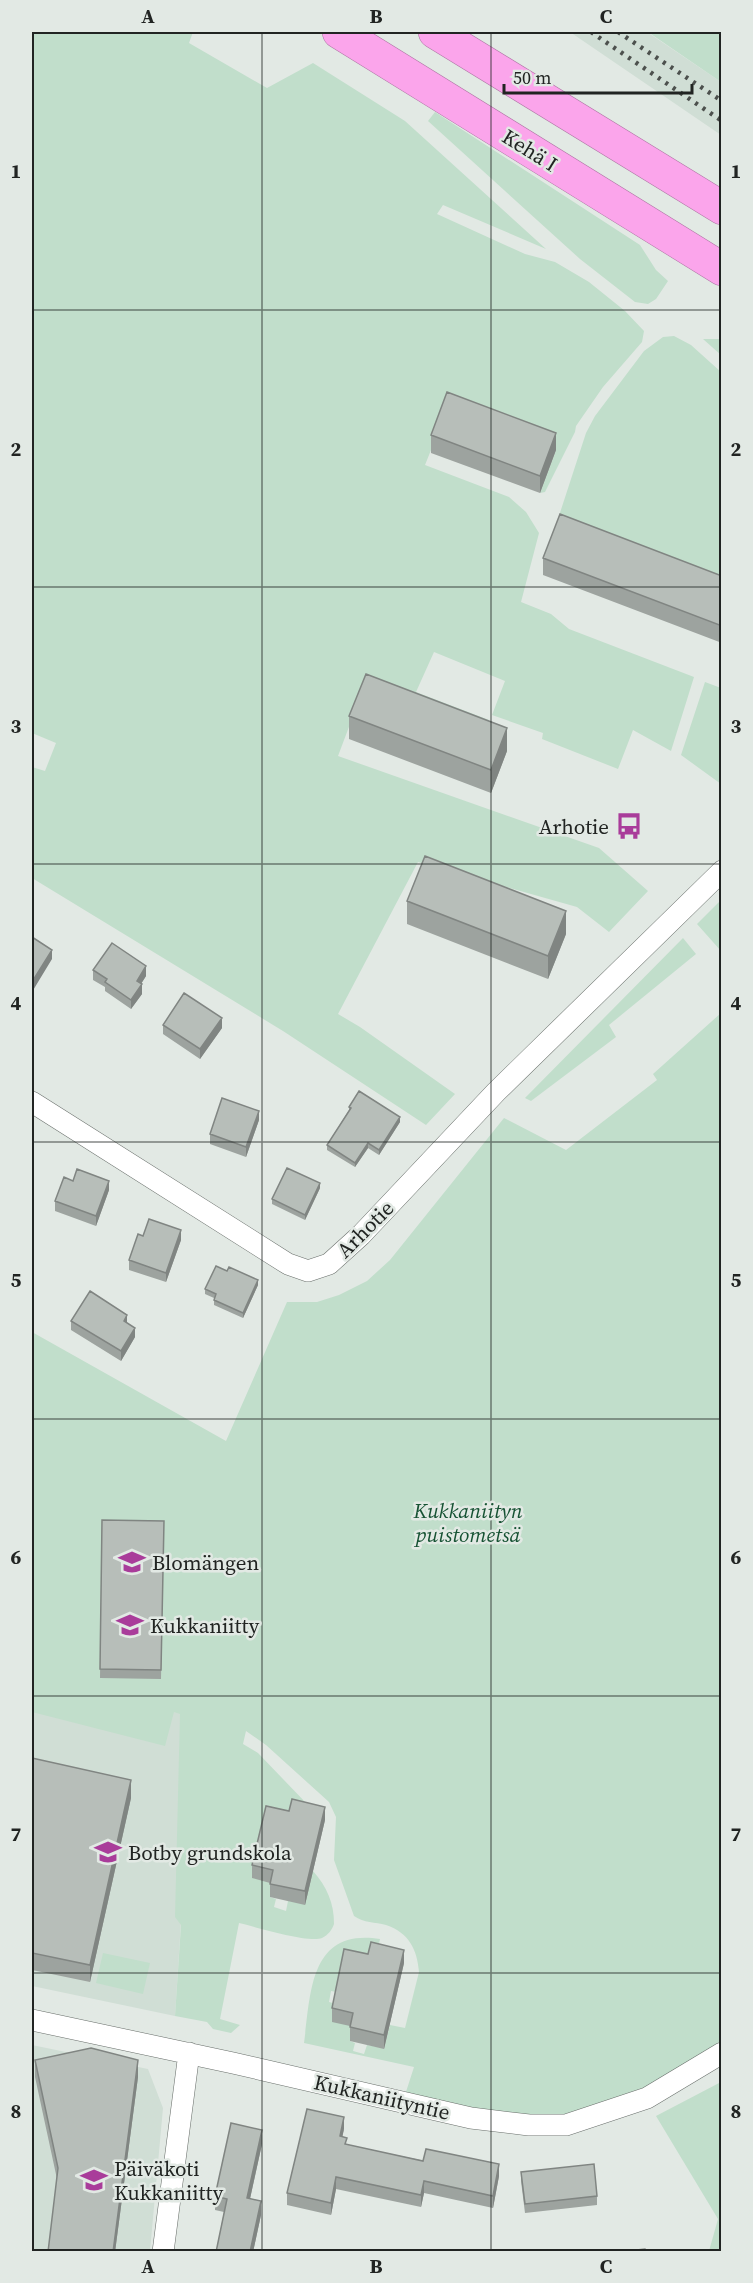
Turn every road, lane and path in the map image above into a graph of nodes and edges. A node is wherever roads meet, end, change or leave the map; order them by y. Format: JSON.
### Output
{"nodes":[{"id":1,"x":339,"y":32,"type":"edge"},
{"id":2,"x":435,"y":32,"type":"edge"},
{"id":3,"x":722,"y":208,"type":"edge"},
{"id":4,"x":722,"y":269,"type":"edge"},
{"id":5,"x":722,"y":871,"type":"edge"},
{"id":6,"x":32,"y":1102,"type":"edge"},
{"id":7,"x":32,"y":2020,"type":"edge"},
{"id":8,"x":189,"y":2053,"type":"junction"},
{"id":9,"x":722,"y":2053,"type":"edge"},
{"id":10,"x":164,"y":2252,"type":"edge"}],
"edges":[{"from":1,"to":4,"type":"highway","name":"Kehä I"},
{"from":2,"to":3,"type":"highway"},
{"from":5,"to":6,"type":"street","name":"Arhotie"},
{"from":7,"to":8,"type":"street","name":"Kukkaniityntie"},
{"from":8,"to":9,"type":"street","name":"Kukkaniityntie"},
{"from":8,"to":10,"type":"street"}]}
